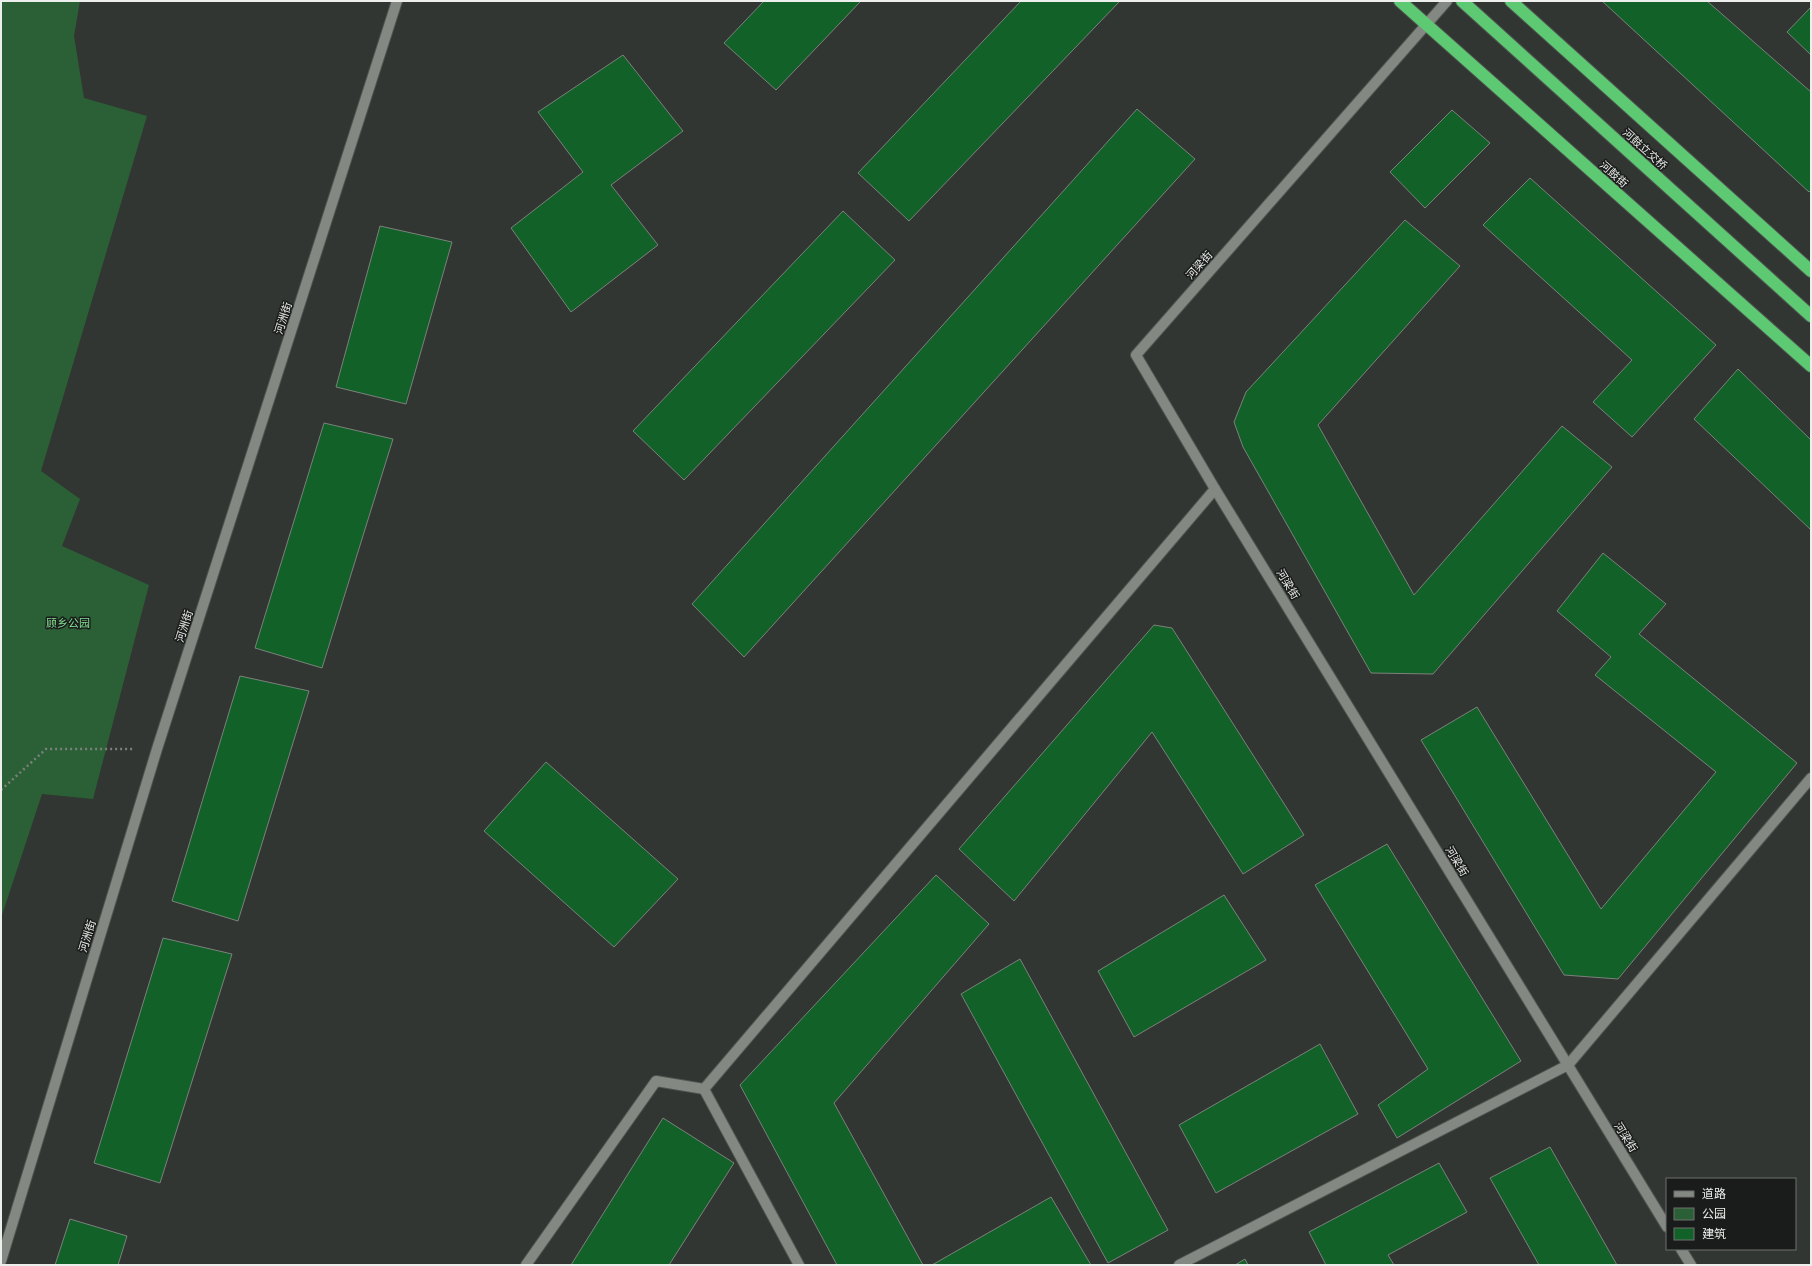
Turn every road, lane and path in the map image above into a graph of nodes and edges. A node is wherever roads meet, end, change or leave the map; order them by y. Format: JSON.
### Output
{"nodes":[{"id":1,"x":397,"y":1,"type":"edge"},
{"id":2,"x":1400,"y":1,"type":"edge"},
{"id":3,"x":1447,"y":1,"type":"edge"},
{"id":4,"x":1462,"y":1,"type":"edge"},
{"id":5,"x":1510,"y":1,"type":"edge"},
{"id":6,"x":1428,"y":25,"type":"junction"},
{"id":7,"x":1811,"y":271,"type":"edge"},
{"id":8,"x":1811,"y":316,"type":"edge"},
{"id":9,"x":1811,"y":366,"type":"edge"},
{"id":10,"x":1215,"y":489,"type":"junction"},
{"id":11,"x":157,"y":749,"type":"junction"},
{"id":12,"x":1811,"y":778,"type":"edge"},
{"id":13,"x":1,"y":790,"type":"edge"},
{"id":14,"x":1568,"y":1065,"type":"junction"},
{"id":15,"x":704,"y":1089,"type":"junction"},
{"id":16,"x":1666,"y":1225,"type":"edge"},
{"id":17,"x":1682,"y":1250,"type":"edge"},
{"id":18,"x":1,"y":1261,"type":"edge"},
{"id":19,"x":526,"y":1265,"type":"edge"},
{"id":20,"x":799,"y":1265,"type":"edge"},
{"id":21,"x":1179,"y":1265,"type":"edge"},
{"id":22,"x":1691,"y":1265,"type":"edge"}],
"edges":[{"from":1,"to":11,"type":"street","name":"河洲街"},
{"from":2,"to":6,"type":"highway","name":"河鼓街"},
{"from":3,"to":6,"type":"street","name":"河梁街"},
{"from":4,"to":8,"type":"highway","name":"河鼓立交桥"},
{"from":5,"to":7,"type":"highway"},
{"from":6,"to":9,"type":"highway","name":"河鼓街"},
{"from":6,"to":10,"type":"street","name":"河梁街"},
{"from":10,"to":14,"type":"street","name":"河梁街"},
{"from":10,"to":15,"type":"street"},
{"from":11,"to":13,"type":"path"},
{"from":11,"to":18,"type":"street","name":"河洲街"},
{"from":12,"to":14,"type":"street"},
{"from":14,"to":16,"type":"street","name":"河梁街"},
{"from":14,"to":21,"type":"street"},
{"from":15,"to":19,"type":"street"},
{"from":15,"to":20,"type":"street"},
{"from":17,"to":22,"type":"street"}]}
